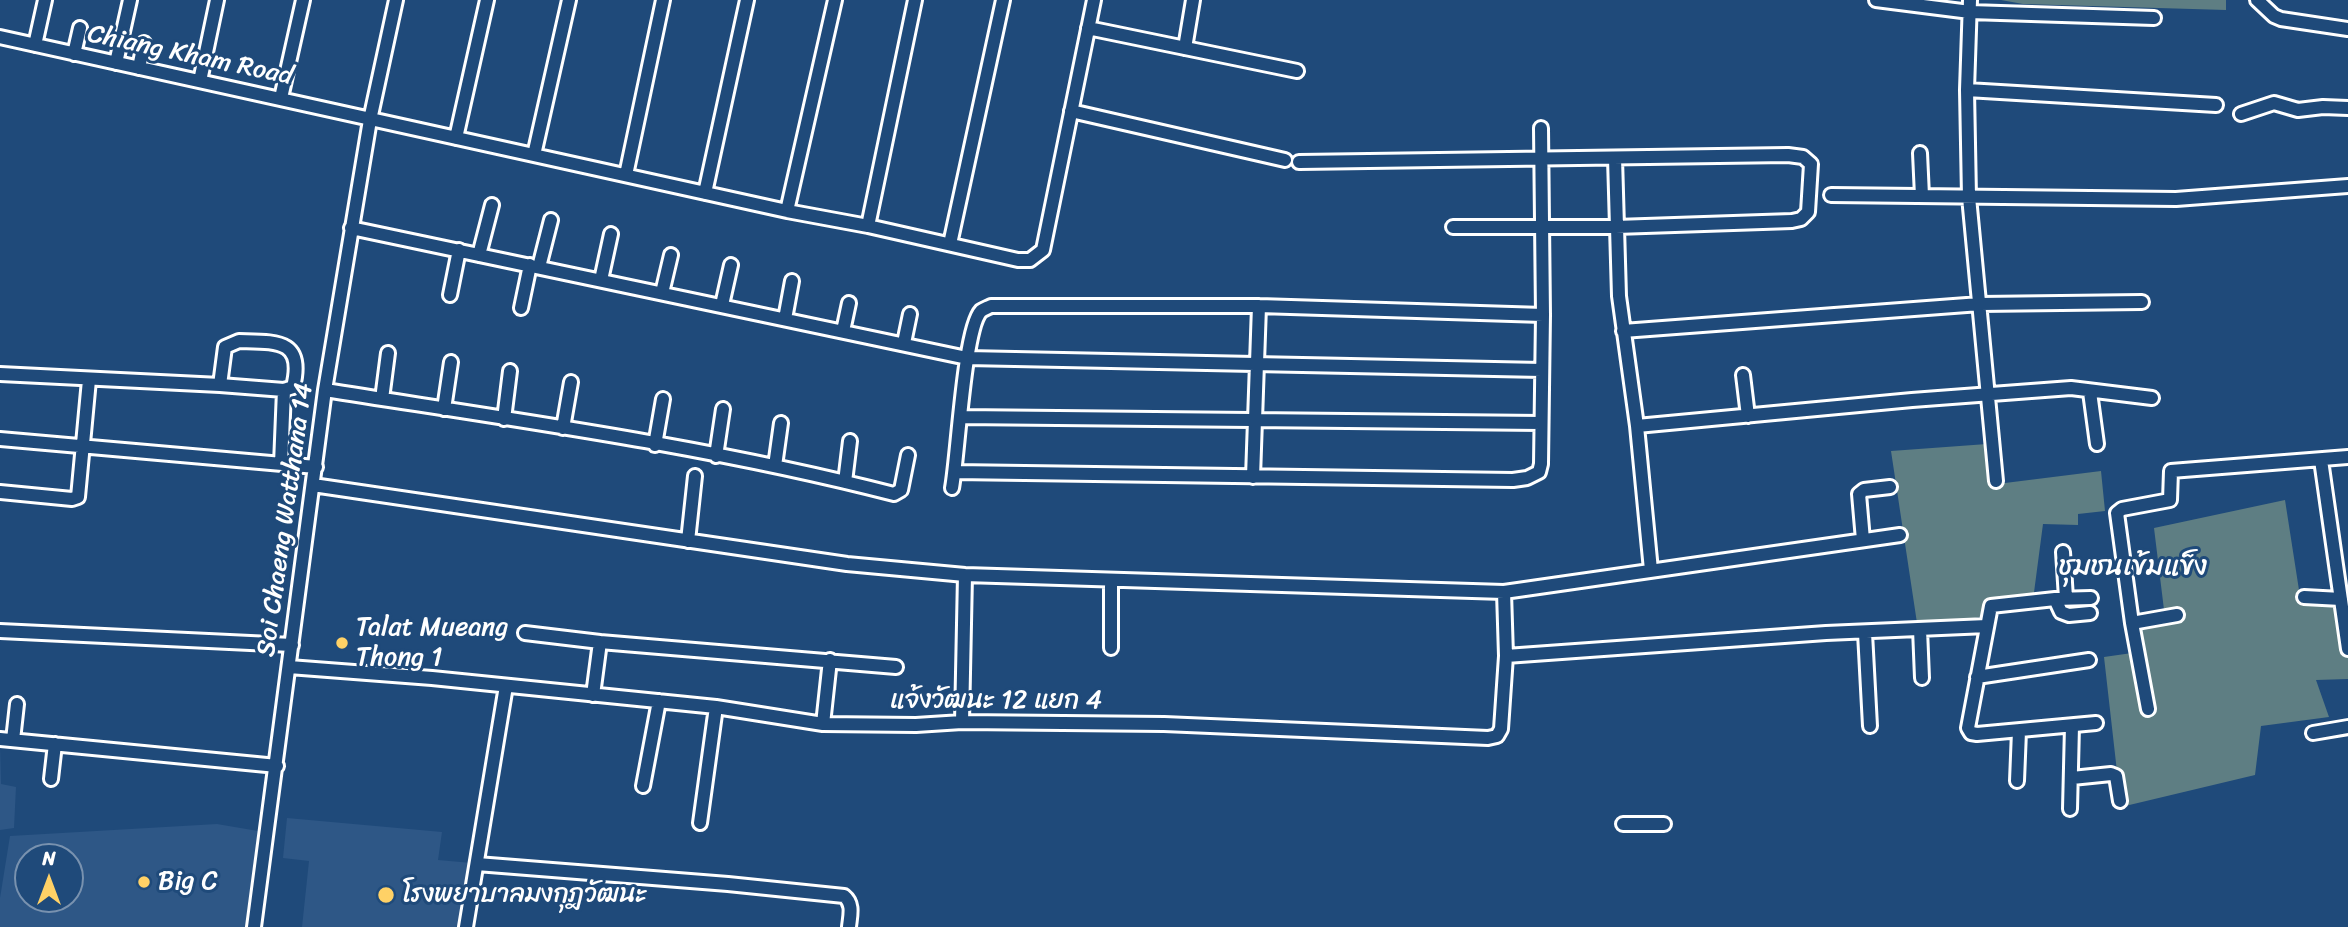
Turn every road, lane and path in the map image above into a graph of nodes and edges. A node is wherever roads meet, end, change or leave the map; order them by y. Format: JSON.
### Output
{"nodes":[{"id":1,"x":45,"y":0,"type":"edge"},
{"id":2,"x":130,"y":0,"type":"edge"},
{"id":3,"x":218,"y":0,"type":"edge"},
{"id":4,"x":303,"y":0,"type":"edge"},
{"id":5,"x":396,"y":0,"type":"edge"},
{"id":6,"x":487,"y":0,"type":"edge"},
{"id":7,"x":569,"y":0,"type":"edge"},
{"id":8,"x":663,"y":0,"type":"edge"},
{"id":9,"x":747,"y":0,"type":"edge"},
{"id":10,"x":835,"y":0,"type":"edge"},
{"id":11,"x":915,"y":0,"type":"edge"},
{"id":12,"x":1003,"y":0,"type":"edge"},
{"id":13,"x":1094,"y":0,"type":"edge"},
{"id":14,"x":1193,"y":0,"type":"edge"},
{"id":15,"x":1876,"y":0,"type":"edge"},
{"id":16,"x":2254,"y":0,"type":"edge"},
{"id":17,"x":1970,"y":6,"type":"edge"},
{"id":18,"x":2154,"y":18,"type":"dead end"},
{"id":19,"x":80,"y":28,"type":"dead end"},
{"id":20,"x":1088,"y":28,"type":"junction"},
{"id":21,"x":2348,"y":29,"type":"edge"},
{"id":22,"x":0,"y":37,"type":"edge"},
{"id":23,"x":144,"y":43,"type":"dead end"},
{"id":24,"x":35,"y":45,"type":"junction"},
{"id":25,"x":1185,"y":48,"type":"junction"},
{"id":26,"x":74,"y":54,"type":"junction"},
{"id":27,"x":116,"y":63,"type":"junction"},
{"id":28,"x":139,"y":68,"type":"junction"},
{"id":29,"x":1297,"y":71,"type":"dead end"},
{"id":30,"x":200,"y":82,"type":"junction"},
{"id":31,"x":1967,"y":90,"type":"junction"},
{"id":32,"x":281,"y":99,"type":"junction"},
{"id":33,"x":2216,"y":105,"type":"dead end"},
{"id":34,"x":2348,"y":108,"type":"edge"},
{"id":35,"x":1071,"y":111,"type":"junction"},
{"id":36,"x":2241,"y":114,"type":"dead end"},
{"id":37,"x":370,"y":120,"type":"junction"},
{"id":38,"x":1541,"y":128,"type":"dead end"},
{"id":39,"x":456,"y":138,"type":"junction"},
{"id":40,"x":1920,"y":153,"type":"dead end"},
{"id":41,"x":534,"y":155,"type":"junction"},
{"id":42,"x":1615,"y":158,"type":"junction"},
{"id":43,"x":1285,"y":160,"type":"dead end"},
{"id":44,"x":1541,"y":160,"type":"junction"},
{"id":45,"x":1298,"y":162,"type":"dead end"},
{"id":46,"x":626,"y":175,"type":"junction"},
{"id":47,"x":2348,"y":186,"type":"edge"},
{"id":48,"x":705,"y":192,"type":"junction"},
{"id":49,"x":1831,"y":195,"type":"dead end"},
{"id":50,"x":1922,"y":196,"type":"junction"},
{"id":51,"x":1969,"y":197,"type":"junction"},
{"id":52,"x":492,"y":205,"type":"dead end"},
{"id":53,"x":787,"y":211,"type":"junction"},
{"id":54,"x":551,"y":219,"type":"dead end"},
{"id":55,"x":868,"y":226,"type":"junction"},
{"id":56,"x":1541,"y":226,"type":"junction"},
{"id":57,"x":1452,"y":227,"type":"dead end"},
{"id":58,"x":1616,"y":227,"type":"junction"},
{"id":59,"x":351,"y":228,"type":"junction"},
{"id":60,"x":611,"y":234,"type":"dead end"},
{"id":61,"x":950,"y":244,"type":"junction"},
{"id":62,"x":460,"y":250,"type":"junction"},
{"id":63,"x":480,"y":255,"type":"junction"},
{"id":64,"x":671,"y":255,"type":"dead end"},
{"id":65,"x":731,"y":265,"type":"dead end"},
{"id":66,"x":535,"y":266,"type":"junction"},
{"id":67,"x":601,"y":280,"type":"junction"},
{"id":68,"x":792,"y":281,"type":"dead end"},
{"id":69,"x":662,"y":293,"type":"junction"},
{"id":70,"x":450,"y":295,"type":"dead end"},
{"id":71,"x":2142,"y":302,"type":"dead end"},
{"id":72,"x":849,"y":303,"type":"dead end"},
{"id":73,"x":1980,"y":304,"type":"junction"},
{"id":74,"x":723,"y":305,"type":"junction"},
{"id":75,"x":1259,"y":306,"type":"junction"},
{"id":76,"x":521,"y":308,"type":"dead end"},
{"id":77,"x":910,"y":314,"type":"dead end"},
{"id":78,"x":1543,"y":315,"type":"junction"},
{"id":79,"x":785,"y":319,"type":"junction"},
{"id":80,"x":843,"y":331,"type":"junction"},
{"id":81,"x":1623,"y":331,"type":"junction"},
{"id":82,"x":904,"y":343,"type":"junction"},
{"id":83,"x":388,"y":353,"type":"dead end"},
{"id":84,"x":967,"y":358,"type":"junction"},
{"id":85,"x":451,"y":362,"type":"dead end"},
{"id":86,"x":1258,"y":365,"type":"junction"},
{"id":87,"x":1542,"y":370,"type":"junction"},
{"id":88,"x":510,"y":372,"type":"dead end"},
{"id":89,"x":0,"y":374,"type":"edge"},
{"id":90,"x":1742,"y":375,"type":"dead end"},
{"id":91,"x":89,"y":380,"type":"junction"},
{"id":92,"x":571,"y":382,"type":"dead end"},
{"id":93,"x":220,"y":385,"type":"junction"},
{"id":94,"x":284,"y":390,"type":"junction"},
{"id":95,"x":326,"y":390,"type":"junction"},
{"id":96,"x":2090,"y":392,"type":"junction"},
{"id":97,"x":1988,"y":394,"type":"junction"},
{"id":98,"x":2152,"y":398,"type":"dead end"},
{"id":99,"x":382,"y":399,"type":"junction"},
{"id":100,"x":663,"y":399,"type":"dead end"},
{"id":101,"x":444,"y":409,"type":"junction"},
{"id":102,"x":723,"y":409,"type":"dead end"},
{"id":103,"x":1748,"y":416,"type":"junction"},
{"id":104,"x":961,"y":417,"type":"junction"},
{"id":105,"x":504,"y":419,"type":"junction"},
{"id":106,"x":1255,"y":421,"type":"junction"},
{"id":107,"x":781,"y":423,"type":"dead end"},
{"id":108,"x":1541,"y":423,"type":"junction"},
{"id":109,"x":1637,"y":426,"type":"junction"},
{"id":110,"x":563,"y":428,"type":"junction"},
{"id":111,"x":0,"y":439,"type":"edge"},
{"id":112,"x":850,"y":441,"type":"dead end"},
{"id":113,"x":2097,"y":444,"type":"dead end"},
{"id":114,"x":655,"y":445,"type":"junction"},
{"id":115,"x":83,"y":447,"type":"junction"},
{"id":116,"x":908,"y":455,"type":"dead end"},
{"id":117,"x":716,"y":456,"type":"junction"},
{"id":118,"x":2348,"y":457,"type":"edge"},
{"id":119,"x":2321,"y":460,"type":"junction"},
{"id":120,"x":281,"y":464,"type":"junction"},
{"id":121,"x":775,"y":466,"type":"junction"},
{"id":122,"x":316,"y":467,"type":"junction"},
{"id":123,"x":955,"y":472,"type":"junction"},
{"id":124,"x":695,"y":476,"type":"dead end"},
{"id":125,"x":1253,"y":477,"type":"junction"},
{"id":126,"x":1996,"y":481,"type":"dead end"},
{"id":127,"x":845,"y":482,"type":"junction"},
{"id":128,"x":313,"y":485,"type":"junction"},
{"id":129,"x":1889,"y":487,"type":"dead end"},
{"id":130,"x":952,"y":488,"type":"dead end"},
{"id":131,"x":0,"y":492,"type":"edge"},
{"id":132,"x":1900,"y":535,"type":"dead end"},
{"id":133,"x":1863,"y":540,"type":"junction"},
{"id":134,"x":688,"y":541,"type":"junction"},
{"id":135,"x":2063,"y":552,"type":"dead end"},
{"id":136,"x":1651,"y":570,"type":"junction"},
{"id":137,"x":965,"y":575,"type":"junction"},
{"id":138,"x":1111,"y":580,"type":"junction"},
{"id":139,"x":1504,"y":592,"type":"junction"},
{"id":140,"x":2304,"y":597,"type":"dead end"},
{"id":141,"x":2061,"y":598,"type":"junction"},
{"id":142,"x":2091,"y":598,"type":"dead end"},
{"id":143,"x":2341,"y":599,"type":"junction"},
{"id":144,"x":2090,"y":612,"type":"dead end"},
{"id":145,"x":2177,"y":615,"type":"dead end"},
{"id":146,"x":2132,"y":623,"type":"junction"},
{"id":147,"x":1987,"y":626,"type":"junction"},
{"id":148,"x":1920,"y":629,"type":"junction"},
{"id":149,"x":0,"y":631,"type":"edge"},
{"id":150,"x":525,"y":633,"type":"dead end"},
{"id":151,"x":1865,"y":633,"type":"junction"},
{"id":152,"x":600,"y":642,"type":"junction"},
{"id":153,"x":292,"y":645,"type":"junction"},
{"id":154,"x":1111,"y":648,"type":"dead end"},
{"id":155,"x":2348,"y":649,"type":"edge"},
{"id":156,"x":1506,"y":656,"type":"junction"},
{"id":157,"x":830,"y":660,"type":"junction"},
{"id":158,"x":2090,"y":660,"type":"dead end"},
{"id":159,"x":289,"y":667,"type":"junction"},
{"id":160,"x":896,"y":667,"type":"dead end"},
{"id":161,"x":1922,"y":677,"type":"dead end"},
{"id":162,"x":1978,"y":677,"type":"junction"},
{"id":163,"x":506,"y":685,"type":"junction"},
{"id":164,"x":593,"y":695,"type":"junction"},
{"id":165,"x":659,"y":701,"type":"junction"},
{"id":166,"x":17,"y":704,"type":"dead end"},
{"id":167,"x":716,"y":707,"type":"junction"},
{"id":168,"x":2148,"y":709,"type":"dead end"},
{"id":169,"x":962,"y":722,"type":"junction"},
{"id":170,"x":2096,"y":723,"type":"dead end"},
{"id":171,"x":823,"y":724,"type":"junction"},
{"id":172,"x":1870,"y":726,"type":"dead end"},
{"id":173,"x":2072,"y":726,"type":"junction"},
{"id":174,"x":2348,"y":727,"type":"edge"},
{"id":175,"x":2019,"y":730,"type":"junction"},
{"id":176,"x":2314,"y":733,"type":"dead end"},
{"id":177,"x":7,"y":739,"type":"edge"},
{"id":178,"x":55,"y":744,"type":"junction"},
{"id":179,"x":276,"y":766,"type":"junction"},
{"id":180,"x":2071,"y":778,"type":"junction"},
{"id":181,"x":51,"y":779,"type":"dead end"},
{"id":182,"x":2017,"y":781,"type":"dead end"},
{"id":183,"x":643,"y":786,"type":"dead end"},
{"id":184,"x":2120,"y":801,"type":"dead end"},
{"id":185,"x":2070,"y":808,"type":"dead end"},
{"id":186,"x":700,"y":823,"type":"dead end"},
{"id":187,"x":1623,"y":824,"type":"dead end"},
{"id":188,"x":1664,"y":824,"type":"dead end"},
{"id":189,"x":477,"y":864,"type":"junction"},
{"id":190,"x":254,"y":927,"type":"edge"},
{"id":191,"x":466,"y":927,"type":"edge"},
{"id":192,"x":849,"y":927,"type":"edge"}],
"edges":[{"from":1,"to":24,"type":"street"},
{"from":2,"to":27,"type":"street"},
{"from":3,"to":30,"type":"street"},
{"from":4,"to":32,"type":"street"},
{"from":5,"to":37,"type":"street","name":"Soi Chaeng Watthana 14"},
{"from":6,"to":39,"type":"street"},
{"from":7,"to":41,"type":"street"},
{"from":8,"to":46,"type":"street"},
{"from":9,"to":48,"type":"street"},
{"from":10,"to":53,"type":"street"},
{"from":11,"to":55,"type":"street"},
{"from":12,"to":61,"type":"street"},
{"from":13,"to":20,"type":"street"},
{"from":14,"to":25,"type":"street"},
{"from":15,"to":17,"type":"street"},
{"from":16,"to":21,"type":"street"},
{"from":17,"to":18,"type":"street"},
{"from":17,"to":31,"type":"street"},
{"from":19,"to":26,"type":"street"},
{"from":20,"to":25,"type":"street"},
{"from":20,"to":35,"type":"street"},
{"from":22,"to":24,"type":"street","name":"Chiang Kham Road"},
{"from":23,"to":28,"type":"street"},
{"from":24,"to":26,"type":"street","name":"Chiang Kham Road"},
{"from":25,"to":29,"type":"street"},
{"from":26,"to":27,"type":"street","name":"Chiang Kham Road"},
{"from":27,"to":28,"type":"street","name":"Chiang Kham Road"},
{"from":28,"to":30,"type":"street","name":"Chiang Kham Road"},
{"from":30,"to":32,"type":"street","name":"Chiang Kham Road"},
{"from":31,"to":33,"type":"street"},
{"from":31,"to":51,"type":"street"},
{"from":32,"to":37,"type":"street","name":"Chiang Kham Road"},
{"from":34,"to":36,"type":"street"},
{"from":35,"to":43,"type":"street"},
{"from":35,"to":61,"type":"street","name":"Chiang Kham Road"},
{"from":37,"to":39,"type":"street","name":"Chiang Kham Road"},
{"from":37,"to":59,"type":"street","name":"Soi Chaeng Watthana 14"},
{"from":38,"to":44,"type":"street"},
{"from":39,"to":41,"type":"street","name":"Chiang Kham Road"},
{"from":40,"to":50,"type":"street"},
{"from":41,"to":46,"type":"street","name":"Chiang Kham Road"},
{"from":42,"to":44,"type":"street"},
{"from":42,"to":58,"type":"street"},
{"from":42,"to":58,"type":"street"},
{"from":44,"to":45,"type":"street"},
{"from":44,"to":56,"type":"street"},
{"from":46,"to":48,"type":"street","name":"Chiang Kham Road"},
{"from":47,"to":51,"type":"street"},
{"from":48,"to":53,"type":"street","name":"Chiang Kham Road"},
{"from":49,"to":50,"type":"street"},
{"from":50,"to":51,"type":"street"},
{"from":51,"to":73,"type":"street"},
{"from":52,"to":63,"type":"street"},
{"from":53,"to":55,"type":"street","name":"Chiang Kham Road"},
{"from":54,"to":66,"type":"street"},
{"from":55,"to":61,"type":"street","name":"Chiang Kham Road"},
{"from":56,"to":57,"type":"street"},
{"from":56,"to":58,"type":"street"},
{"from":56,"to":78,"type":"street"},
{"from":58,"to":81,"type":"street"},
{"from":59,"to":62,"type":"street"},
{"from":59,"to":95,"type":"street","name":"Soi Chaeng Watthana 14"},
{"from":60,"to":67,"type":"street"},
{"from":62,"to":63,"type":"street"},
{"from":62,"to":70,"type":"street"},
{"from":63,"to":66,"type":"street"},
{"from":64,"to":69,"type":"street"},
{"from":65,"to":74,"type":"street"},
{"from":66,"to":67,"type":"street"},
{"from":66,"to":76,"type":"street"},
{"from":67,"to":69,"type":"street"},
{"from":68,"to":79,"type":"street"},
{"from":69,"to":74,"type":"street"},
{"from":71,"to":73,"type":"street"},
{"from":72,"to":80,"type":"street"},
{"from":73,"to":81,"type":"street"},
{"from":73,"to":97,"type":"street"},
{"from":74,"to":79,"type":"street"},
{"from":75,"to":78,"type":"street"},
{"from":75,"to":84,"type":"street"},
{"from":75,"to":86,"type":"street"},
{"from":77,"to":82,"type":"street"},
{"from":78,"to":87,"type":"street"},
{"from":79,"to":80,"type":"street"},
{"from":80,"to":82,"type":"street"},
{"from":81,"to":109,"type":"street"},
{"from":82,"to":84,"type":"street"},
{"from":83,"to":99,"type":"street"},
{"from":84,"to":86,"type":"street"},
{"from":84,"to":104,"type":"street"},
{"from":85,"to":101,"type":"street"},
{"from":86,"to":87,"type":"street"},
{"from":86,"to":106,"type":"street"},
{"from":87,"to":108,"type":"street"},
{"from":88,"to":105,"type":"street"},
{"from":89,"to":91,"type":"street"},
{"from":90,"to":103,"type":"street"},
{"from":91,"to":93,"type":"street"},
{"from":91,"to":115,"type":"street"},
{"from":92,"to":110,"type":"street"},
{"from":93,"to":94,"type":"street"},
{"from":93,"to":94,"type":"street"},
{"from":94,"to":120,"type":"street"},
{"from":95,"to":99,"type":"street"},
{"from":95,"to":122,"type":"street","name":"Soi Chaeng Watthana 14"},
{"from":96,"to":97,"type":"street"},
{"from":96,"to":98,"type":"street"},
{"from":96,"to":113,"type":"street"},
{"from":97,"to":103,"type":"street"},
{"from":97,"to":126,"type":"street"},
{"from":99,"to":101,"type":"street"},
{"from":100,"to":114,"type":"street"},
{"from":101,"to":105,"type":"street"},
{"from":102,"to":117,"type":"street"},
{"from":103,"to":109,"type":"street"},
{"from":104,"to":106,"type":"street"},
{"from":104,"to":123,"type":"street"},
{"from":105,"to":110,"type":"street"},
{"from":106,"to":108,"type":"street"},
{"from":106,"to":125,"type":"street"},
{"from":107,"to":121,"type":"street"},
{"from":108,"to":125,"type":"street"},
{"from":109,"to":136,"type":"street"},
{"from":110,"to":114,"type":"street"},
{"from":111,"to":115,"type":"street"},
{"from":112,"to":127,"type":"street"},
{"from":114,"to":117,"type":"street"},
{"from":115,"to":120,"type":"street"},
{"from":115,"to":131,"type":"street"},
{"from":116,"to":127,"type":"street"},
{"from":117,"to":121,"type":"street"},
{"from":118,"to":119,"type":"street"},
{"from":119,"to":143,"type":"street"},
{"from":119,"to":146,"type":"street"},
{"from":120,"to":122,"type":"street"},
{"from":121,"to":127,"type":"street"},
{"from":122,"to":128,"type":"street","name":"Soi Chaeng Watthana 14"},
{"from":123,"to":125,"type":"street"},
{"from":123,"to":130,"type":"street"},
{"from":124,"to":134,"type":"street"},
{"from":128,"to":134,"type":"street"},
{"from":128,"to":153,"type":"street","name":"Soi Chaeng Watthana 14"},
{"from":129,"to":133,"type":"street"},
{"from":132,"to":133,"type":"street"},
{"from":133,"to":136,"type":"street"},
{"from":134,"to":137,"type":"street"},
{"from":135,"to":141,"type":"street"},
{"from":136,"to":139,"type":"street"},
{"from":137,"to":138,"type":"street"},
{"from":137,"to":169,"type":"street"},
{"from":138,"to":139,"type":"street"},
{"from":138,"to":154,"type":"street"},
{"from":139,"to":156,"type":"street"},
{"from":140,"to":143,"type":"street"},
{"from":141,"to":142,"type":"street"},
{"from":141,"to":144,"type":"street"},
{"from":141,"to":147,"type":"street"},
{"from":143,"to":155,"type":"street"},
{"from":145,"to":146,"type":"street"},
{"from":146,"to":168,"type":"street"},
{"from":147,"to":148,"type":"street"},
{"from":147,"to":162,"type":"street"},
{"from":148,"to":151,"type":"street"},
{"from":148,"to":161,"type":"street"},
{"from":149,"to":153,"type":"street"},
{"from":150,"to":152,"type":"street"},
{"from":151,"to":156,"type":"street"},
{"from":151,"to":172,"type":"street"},
{"from":152,"to":157,"type":"street"},
{"from":152,"to":164,"type":"street"},
{"from":153,"to":159,"type":"street","name":"Soi Chaeng Watthana 14"},
{"from":156,"to":169,"type":"street","name":"แจ้งวัฒนะ 12 แยก 4"},
{"from":157,"to":160,"type":"street"},
{"from":157,"to":171,"type":"street"},
{"from":158,"to":162,"type":"street"},
{"from":159,"to":163,"type":"street","name":"แจ้งวัฒนะ 12 แยก 4"},
{"from":159,"to":179,"type":"street","name":"Soi Chaeng Watthana 14"},
{"from":162,"to":175,"type":"street"},
{"from":163,"to":164,"type":"street","name":"แจ้งวัฒนะ 12 แยก 4"},
{"from":163,"to":189,"type":"street"},
{"from":164,"to":165,"type":"street","name":"แจ้งวัฒนะ 12 แยก 4"},
{"from":165,"to":167,"type":"street","name":"แจ้งวัฒนะ 12 แยก 4"},
{"from":165,"to":183,"type":"street"},
{"from":166,"to":177,"type":"street"},
{"from":167,"to":171,"type":"street","name":"แจ้งวัฒนะ 12 แยก 4"},
{"from":167,"to":186,"type":"street"},
{"from":169,"to":171,"type":"street","name":"แจ้งวัฒนะ 12 แยก 4"},
{"from":170,"to":173,"type":"street"},
{"from":173,"to":175,"type":"street"},
{"from":173,"to":180,"type":"street"},
{"from":174,"to":176,"type":"street"},
{"from":175,"to":182,"type":"street"},
{"from":177,"to":178,"type":"street"},
{"from":178,"to":179,"type":"street"},
{"from":178,"to":181,"type":"street"},
{"from":179,"to":190,"type":"street","name":"Soi Chaeng Watthana 14"},
{"from":180,"to":184,"type":"street"},
{"from":180,"to":185,"type":"street"},
{"from":187,"to":188,"type":"street"},
{"from":189,"to":191,"type":"street"},
{"from":189,"to":192,"type":"street"}]}
